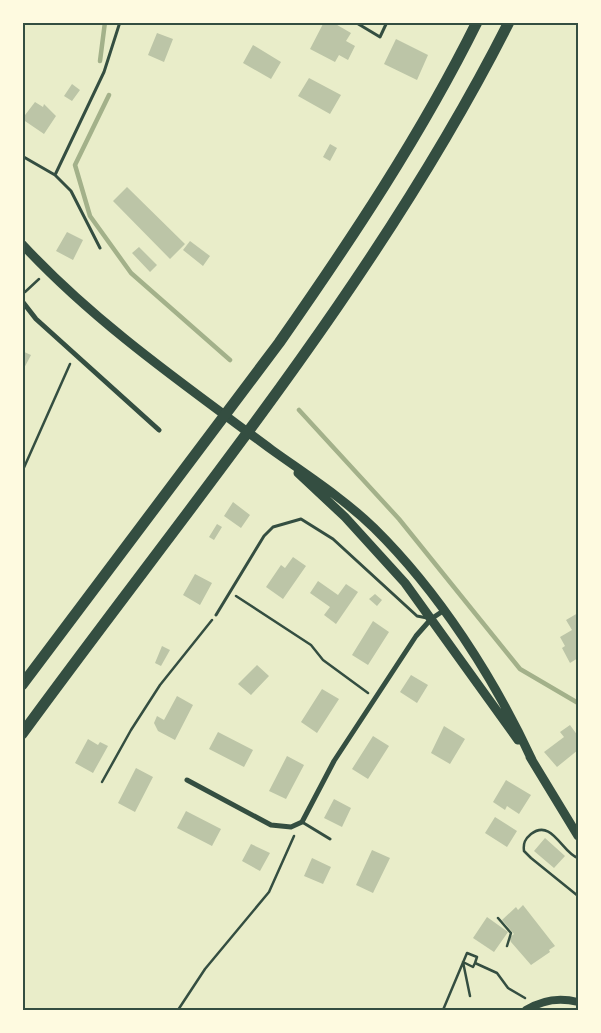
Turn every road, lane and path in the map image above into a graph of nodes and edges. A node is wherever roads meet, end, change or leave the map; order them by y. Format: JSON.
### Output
{"nodes":[{"id":1,"x":120,"y":22,"type":"edge"},
{"id":2,"x":355,"y":22,"type":"edge"},
{"id":3,"x":387,"y":22,"type":"edge"},
{"id":4,"x":477,"y":22,"type":"edge"},
{"id":5,"x":509,"y":22,"type":"edge"},
{"id":6,"x":22,"y":156,"type":"edge"},
{"id":7,"x":55,"y":176,"type":"junction"},
{"id":8,"x":22,"y":244,"type":"edge"},
{"id":9,"x":100,"y":248,"type":"dead end"},
{"id":10,"x":48,"y":271,"type":"junction"},
{"id":11,"x":22,"y":294,"type":"edge"},
{"id":12,"x":22,"y":301,"type":"edge"},
{"id":13,"x":75,"y":354,"type":"junction"},
{"id":14,"x":159,"y":430,"type":"dead end"},
{"id":15,"x":276,"y":452,"type":"junction"},
{"id":16,"x":22,"y":472,"type":"edge"},
{"id":17,"x":231,"y":593,"type":"junction"},
{"id":18,"x":443,"y":611,"type":"junction"},
{"id":19,"x":216,"y":615,"type":"joint"},
{"id":20,"x":432,"y":618,"type":"junction"},
{"id":21,"x":22,"y":685,"type":"edge"},
{"id":22,"x":376,"y":698,"type":"junction"},
{"id":23,"x":22,"y":734,"type":"edge"},
{"id":24,"x":532,"y":760,"type":"junction"},
{"id":25,"x":187,"y":780,"type":"dead end"},
{"id":26,"x":102,"y":782,"type":"dead end"},
{"id":27,"x":302,"y":822,"type":"junction"},
{"id":28,"x":292,"y":827,"type":"junction"},
{"id":29,"x":578,"y":836,"type":"edge"},
{"id":30,"x":330,"y":839,"type":"dead end"},
{"id":31,"x":578,"y":858,"type":"edge"},
{"id":32,"x":578,"y":896,"type":"edge"},
{"id":33,"x":498,"y":918,"type":"dead end"},
{"id":34,"x":506,"y":946,"type":"dead end"},
{"id":35,"x":463,"y":962,"type":"junction"},
{"id":36,"x":475,"y":963,"type":"junction"},
{"id":37,"x":470,"y":996,"type":"dead end"},
{"id":38,"x":526,"y":999,"type":"dead end"},
{"id":39,"x":578,"y":1002,"type":"edge"},
{"id":40,"x":178,"y":1010,"type":"edge"},
{"id":41,"x":443,"y":1010,"type":"edge"},
{"id":42,"x":526,"y":1010,"type":"edge"}],
"edges":[{"from":1,"to":7,"type":"lane"},
{"from":2,"to":3,"type":"lane"},
{"from":4,"to":21,"type":"highway"},
{"from":5,"to":23,"type":"highway"},
{"from":6,"to":7,"type":"lane"},
{"from":7,"to":9,"type":"lane"},
{"from":8,"to":10,"type":"main road"},
{"from":10,"to":11,"type":"path"},
{"from":10,"to":15,"type":"main road"},
{"from":12,"to":13,"type":"street"},
{"from":13,"to":14,"type":"street"},
{"from":13,"to":16,"type":"path"},
{"from":15,"to":18,"type":"main road"},
{"from":15,"to":20,"type":"main road"},
{"from":17,"to":19,"type":"lane"},
{"from":17,"to":20,"type":"lane"},
{"from":17,"to":22,"type":"path"},
{"from":18,"to":20,"type":"street"},
{"from":18,"to":24,"type":"main road"},
{"from":19,"to":26,"type":"path"},
{"from":20,"to":22,"type":"street"},
{"from":20,"to":24,"type":"main road"},
{"from":22,"to":27,"type":"street"},
{"from":24,"to":29,"type":"main road"},
{"from":25,"to":28,"type":"street"},
{"from":27,"to":28,"type":"street"},
{"from":27,"to":30,"type":"lane"},
{"from":28,"to":40,"type":"path"},
{"from":31,"to":32,"type":"path"},
{"from":33,"to":34,"type":"path"},
{"from":35,"to":36,"type":"path"},
{"from":35,"to":36,"type":"path"},
{"from":35,"to":37,"type":"path"},
{"from":35,"to":41,"type":"path"},
{"from":36,"to":38,"type":"path"},
{"from":39,"to":42,"type":"street"}]}
